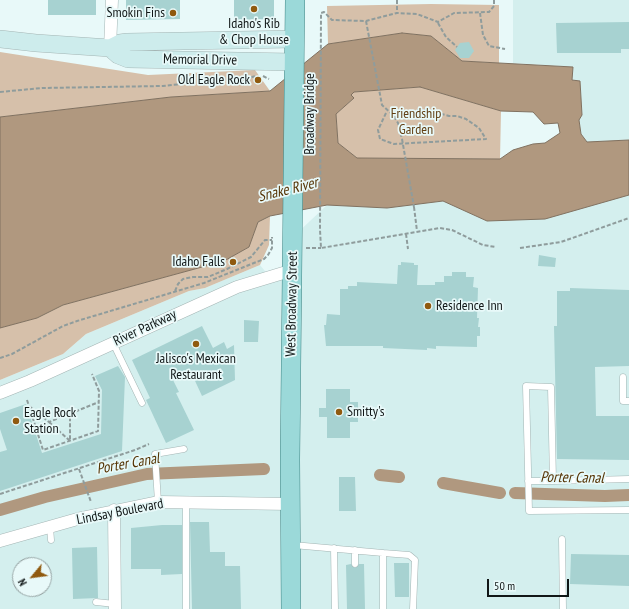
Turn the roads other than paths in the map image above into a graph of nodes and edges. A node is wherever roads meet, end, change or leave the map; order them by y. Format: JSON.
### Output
{"nodes":[{"id":1,"x":112,"y":0,"type":"edge"},
{"id":2,"x":296,"y":0,"type":"edge"},
{"id":3,"x":0,"y":39,"type":"edge"},
{"id":4,"x":294,"y":39,"type":"junction"},
{"id":5,"x":110,"y":48,"type":"junction"},
{"id":6,"x":294,"y":67,"type":"junction"},
{"id":7,"x":293,"y":270,"type":"junction"},
{"id":8,"x":113,"y":343,"type":"junction"},
{"id":9,"x":623,"y":377,"type":"dead end"},
{"id":10,"x":0,"y":392,"type":"edge"},
{"id":11,"x":629,"y":401,"type":"edge"},
{"id":12,"x":142,"y":403,"type":"dead end"},
{"id":13,"x":184,"y":449,"type":"dead end"},
{"id":14,"x":629,"y":479,"type":"edge"},
{"id":15,"x":528,"y":481,"type":"junction"},
{"id":16,"x":553,"y":481,"type":"junction"},
{"id":17,"x":158,"y":502,"type":"junction"},
{"id":18,"x":186,"y":502,"type":"junction"},
{"id":19,"x":290,"y":504,"type":"junction"},
{"id":20,"x":114,"y":510,"type":"junction"},
{"id":21,"x":629,"y":510,"type":"edge"},
{"id":22,"x":50,"y":527,"type":"junction"},
{"id":23,"x":562,"y":539,"type":"dead end"},
{"id":24,"x":51,"y":540,"type":"dead end"},
{"id":25,"x":0,"y":541,"type":"edge"},
{"id":26,"x":290,"y":545,"type":"junction"},
{"id":27,"x":334,"y":548,"type":"junction"},
{"id":28,"x":355,"y":550,"type":"junction"},
{"id":29,"x":383,"y":553,"type":"junction"},
{"id":30,"x":355,"y":564,"type":"dead end"},
{"id":31,"x":96,"y":602,"type":"dead end"},
{"id":32,"x":115,"y":606,"type":"edge"},
{"id":33,"x":186,"y":609,"type":"edge"},
{"id":34,"x":291,"y":609,"type":"edge"},
{"id":35,"x":336,"y":609,"type":"edge"},
{"id":36,"x":383,"y":609,"type":"edge"},
{"id":37,"x":413,"y":609,"type":"edge"},
{"id":38,"x":563,"y":609,"type":"edge"}],
"edges":[{"from":1,"to":5,"type":"street"},
{"from":2,"to":4,"type":"main road","name":"West Broadway Street"},
{"from":3,"to":5,"type":"main road","name":"Memorial Drive"},
{"from":4,"to":5,"type":"main road","name":"Memorial Drive"},
{"from":4,"to":6,"type":"main road","name":"West Broadway Street"},
{"from":5,"to":6,"type":"main road","name":"Memorial Drive"},
{"from":6,"to":7,"type":"main road","name":"West Broadway Street"},
{"from":7,"to":8,"type":"street","name":"River Parkway"},
{"from":7,"to":19,"type":"main road","name":"West Broadway Street"},
{"from":8,"to":10,"type":"street","name":"River Parkway"},
{"from":8,"to":12,"type":"lane"},
{"from":9,"to":11,"type":"lane"},
{"from":13,"to":17,"type":"lane"},
{"from":14,"to":16,"type":"lane"},
{"from":15,"to":16,"type":"lane"},
{"from":15,"to":16,"type":"lane"},
{"from":15,"to":21,"type":"lane"},
{"from":17,"to":18,"type":"street","name":"Lindsay Boulevard"},
{"from":17,"to":20,"type":"street","name":"Lindsay Boulevard"},
{"from":18,"to":19,"type":"street","name":"Lindsay Boulevard"},
{"from":18,"to":33,"type":"lane"},
{"from":19,"to":26,"type":"main road","name":"West Broadway Street"},
{"from":20,"to":22,"type":"street","name":"Lindsay Boulevard"},
{"from":20,"to":32,"type":"street"},
{"from":22,"to":24,"type":"lane"},
{"from":22,"to":25,"type":"street","name":"Lindsay Boulevard"},
{"from":23,"to":38,"type":"lane"},
{"from":26,"to":27,"type":"lane"},
{"from":26,"to":34,"type":"main road","name":"West Broadway Street"},
{"from":27,"to":28,"type":"lane"},
{"from":27,"to":35,"type":"lane"},
{"from":28,"to":29,"type":"lane"},
{"from":28,"to":30,"type":"lane"},
{"from":29,"to":36,"type":"lane"},
{"from":29,"to":37,"type":"lane"},
{"from":31,"to":32,"type":"lane"}]}
